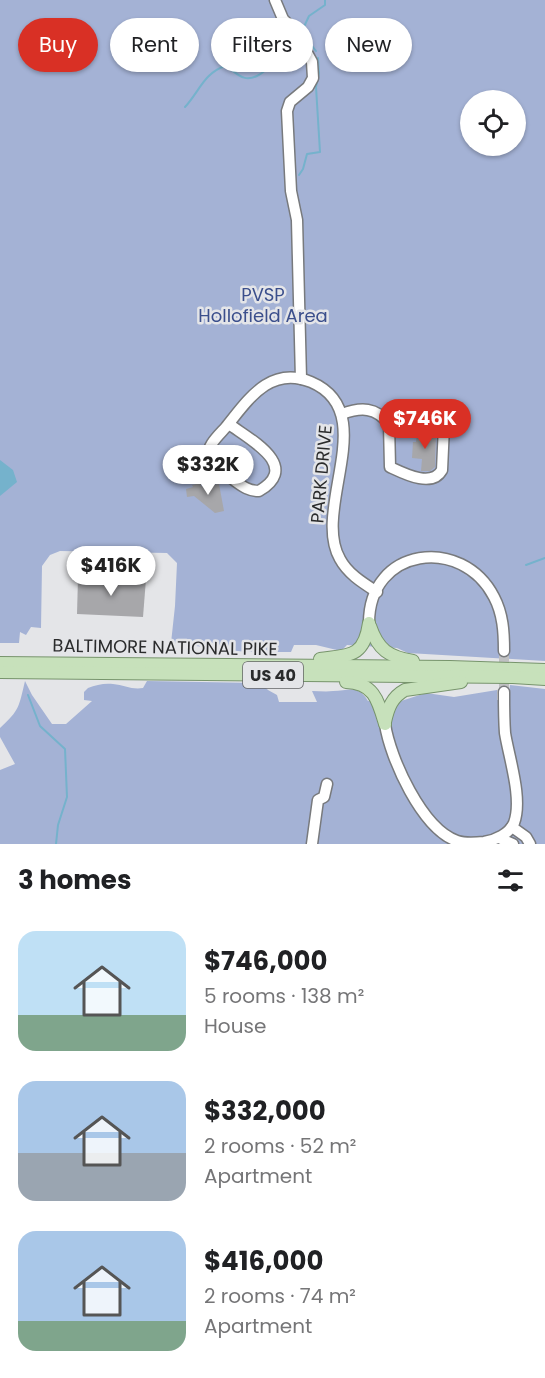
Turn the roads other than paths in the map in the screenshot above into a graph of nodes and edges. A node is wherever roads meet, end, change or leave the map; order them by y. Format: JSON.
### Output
{"nodes":[{"id":1,"x":275,"y":0,"type":"edge"},
{"id":2,"x":301,"y":379,"type":"junction"},
{"id":3,"x":342,"y":414,"type":"junction"},
{"id":4,"x":229,"y":424,"type":"junction"},
{"id":5,"x":389,"y":424,"type":"junction"},
{"id":6,"x":377,"y":592,"type":"junction"},
{"id":7,"x":369,"y":623,"type":"junction"},
{"id":8,"x":504,"y":651,"type":"tunnel mouth"},
{"id":9,"x":0,"y":663,"type":"edge"},
{"id":10,"x":278,"y":666,"type":"junction"},
{"id":11,"x":450,"y":667,"type":"junction"},
{"id":12,"x":545,"y":670,"type":"edge"},
{"id":13,"x":0,"y":672,"type":"edge"},
{"id":14,"x":289,"y":675,"type":"junction"},
{"id":15,"x":476,"y":677,"type":"junction"},
{"id":16,"x":545,"y":679,"type":"edge"},
{"id":17,"x":504,"y":692,"type":"tunnel mouth"},
{"id":18,"x":385,"y":724,"type":"junction"},
{"id":19,"x":327,"y":784,"type":"dead end"},
{"id":20,"x":512,"y":827,"type":"junction"},
{"id":21,"x":499,"y":838,"type":"junction"},
{"id":22,"x":450,"y":841,"type":"edge"},
{"id":23,"x":312,"y":844,"type":"edge"},
{"id":24,"x":513,"y":844,"type":"edge"},
{"id":25,"x":530,"y":844,"type":"edge"}],
"edges":[{"from":1,"to":2,"type":"street"},
{"from":2,"to":3,"type":"street","name":"PARK DRIVE"},
{"from":2,"to":4,"type":"street"},
{"from":3,"to":5,"type":"street"},
{"from":3,"to":6,"type":"street","name":"PARK DRIVE"},
{"from":4,"to":4,"type":"street"},
{"from":5,"to":5,"type":"street"},
{"from":6,"to":7,"type":"street"},
{"from":6,"to":8,"type":"street"},
{"from":7,"to":10,"type":"main road"},
{"from":7,"to":11,"type":"main road"},
{"from":9,"to":10,"type":"main road","name":"BALTIMORE NATIONAL PIKE","number":"US 40"},
{"from":10,"to":11,"type":"main road","name":"BALTIMORE NATIONAL PIKE","number":"US 40"},
{"from":11,"to":12,"type":"main road","name":"BALTIMORE NATIONAL PIKE","number":"US 40"},
{"from":13,"to":14,"type":"main road","name":"BALTIMORE NATIONAL PIKE","number":"US 40"},
{"from":14,"to":15,"type":"main road","name":"BALTIMORE NATIONAL PIKE","number":"US 40"},
{"from":14,"to":18,"type":"main road"},
{"from":15,"to":16,"type":"main road","name":"BALTIMORE NATIONAL PIKE","number":"US 40"},
{"from":15,"to":18,"type":"main road"},
{"from":17,"to":20,"type":"street"},
{"from":18,"to":22,"type":"street"},
{"from":19,"to":23,"type":"street"},
{"from":20,"to":21,"type":"street"},
{"from":20,"to":25,"type":"street"},
{"from":21,"to":22,"type":"street"},
{"from":21,"to":24,"type":"street"}]}
